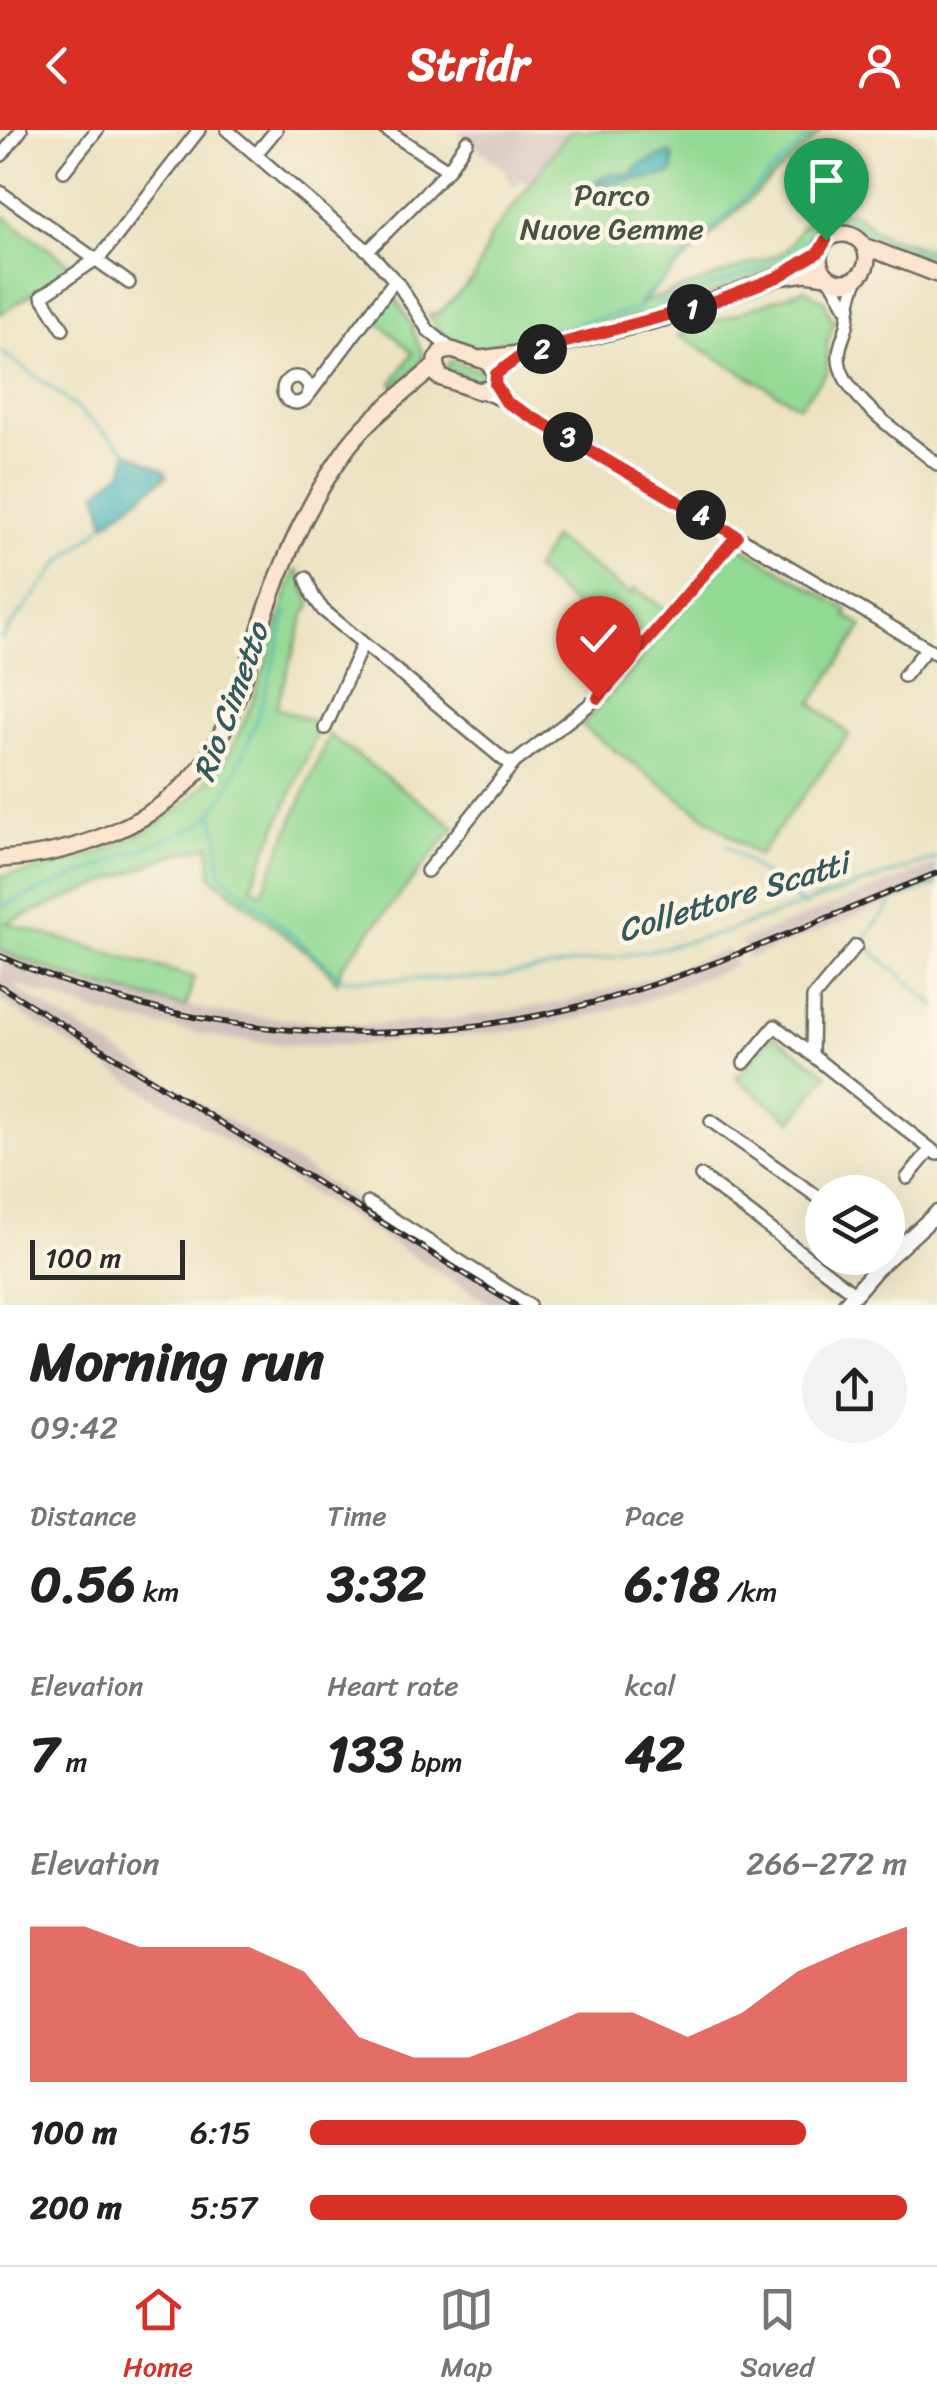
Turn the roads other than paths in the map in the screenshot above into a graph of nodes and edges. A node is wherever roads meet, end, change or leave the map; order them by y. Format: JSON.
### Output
{"nodes":[{"id":1,"x":21,"y":130,"type":"edge"},
{"id":2,"x":98,"y":130,"type":"edge"},
{"id":3,"x":199,"y":130,"type":"edge"},
{"id":4,"x":227,"y":130,"type":"edge"},
{"id":5,"x":276,"y":130,"type":"edge"},
{"id":6,"x":386,"y":130,"type":"edge"},
{"id":7,"x":468,"y":141,"type":"dead end"},
{"id":8,"x":2,"y":154,"type":"dead end"},
{"id":9,"x":256,"y":154,"type":"junction"},
{"id":10,"x":448,"y":170,"type":"junction"},
{"id":11,"x":64,"y":171,"type":"dead end"},
{"id":12,"x":0,"y":192,"type":"edge"},
{"id":13,"x":864,"y":246,"type":"junction"},
{"id":14,"x":368,"y":251,"type":"junction"},
{"id":15,"x":819,"y":252,"type":"junction"},
{"id":16,"x":96,"y":260,"type":"junction"},
{"id":17,"x":897,"y":261,"type":"junction"},
{"id":18,"x":862,"y":273,"type":"junction"},
{"id":19,"x":937,"y":274,"type":"edge"},
{"id":20,"x":778,"y":277,"type":"junction"},
{"id":21,"x":829,"y":278,"type":"junction"},
{"id":22,"x":395,"y":280,"type":"junction"},
{"id":23,"x":129,"y":282,"type":"dead end"},
{"id":24,"x":848,"y":311,"type":"junction"},
{"id":25,"x":63,"y":328,"type":"dead end"},
{"id":26,"x":525,"y":353,"type":"junction"},
{"id":27,"x":441,"y":357,"type":"junction"},
{"id":28,"x":480,"y":359,"type":"junction"},
{"id":29,"x":496,"y":379,"type":"junction"},
{"id":30,"x":447,"y":381,"type":"junction"},
{"id":31,"x":311,"y":385,"type":"dead end"},
{"id":32,"x":480,"y":391,"type":"junction"},
{"id":33,"x":404,"y":394,"type":"junction"},
{"id":34,"x":506,"y":402,"type":"junction"},
{"id":35,"x":937,"y":464,"type":"edge"},
{"id":36,"x":737,"y":536,"type":"junction"},
{"id":37,"x":306,"y":578,"type":"dead end"},
{"id":38,"x":363,"y":643,"type":"junction"},
{"id":39,"x":932,"y":651,"type":"edge"},
{"id":40,"x":904,"y":676,"type":"dead end"},
{"id":41,"x":324,"y":728,"type":"dead end"},
{"id":42,"x":514,"y":763,"type":"junction"},
{"id":43,"x":0,"y":859,"type":"edge"},
{"id":44,"x":427,"y":871,"type":"dead end"},
{"id":45,"x":856,"y":946,"type":"dead end"},
{"id":46,"x":812,"y":1056,"type":"junction"},
{"id":47,"x":744,"y":1063,"type":"dead end"},
{"id":48,"x":711,"y":1122,"type":"dead end"},
{"id":49,"x":934,"y":1152,"type":"edge"},
{"id":50,"x":701,"y":1176,"type":"dead end"},
{"id":51,"x":907,"y":1178,"type":"dead end"},
{"id":52,"x":805,"y":1188,"type":"edge"},
{"id":53,"x":368,"y":1203,"type":"dead end"},
{"id":54,"x":937,"y":1213,"type":"edge"},
{"id":55,"x":905,"y":1242,"type":"edge"},
{"id":56,"x":871,"y":1275,"type":"edge"},
{"id":57,"x":849,"y":1299,"type":"edge"},
{"id":58,"x":530,"y":1305,"type":"edge"}],
"edges":[{"from":1,"to":8,"type":"street"},
{"from":2,"to":11,"type":"street"},
{"from":3,"to":16,"type":"street"},
{"from":4,"to":9,"type":"street"},
{"from":5,"to":9,"type":"street"},
{"from":6,"to":10,"type":"street"},
{"from":7,"to":10,"type":"street"},
{"from":9,"to":14,"type":"street"},
{"from":10,"to":14,"type":"street"},
{"from":12,"to":16,"type":"street"},
{"from":13,"to":15,"type":"main road"},
{"from":13,"to":17,"type":"main road"},
{"from":13,"to":18,"type":"main road"},
{"from":14,"to":22,"type":"street"},
{"from":15,"to":20,"type":"main road"},
{"from":15,"to":21,"type":"main road"},
{"from":16,"to":23,"type":"street"},
{"from":16,"to":25,"type":"street"},
{"from":17,"to":18,"type":"main road"},
{"from":17,"to":19,"type":"main road"},
{"from":18,"to":21,"type":"main road"},
{"from":18,"to":24,"type":"street"},
{"from":20,"to":21,"type":"main road"},
{"from":20,"to":26,"type":"main road"},
{"from":21,"to":24,"type":"street"},
{"from":22,"to":27,"type":"street"},
{"from":22,"to":31,"type":"street"},
{"from":24,"to":35,"type":"street"},
{"from":26,"to":28,"type":"main road"},
{"from":26,"to":29,"type":"main road"},
{"from":27,"to":28,"type":"main road"},
{"from":27,"to":30,"type":"main road"},
{"from":27,"to":33,"type":"main road"},
{"from":28,"to":29,"type":"main road"},
{"from":29,"to":32,"type":"main road"},
{"from":29,"to":34,"type":"street"},
{"from":30,"to":32,"type":"main road"},
{"from":30,"to":33,"type":"main road"},
{"from":32,"to":34,"type":"street"},
{"from":33,"to":43,"type":"main road"},
{"from":34,"to":36,"type":"street"},
{"from":36,"to":39,"type":"street"},
{"from":36,"to":42,"type":"street"},
{"from":37,"to":38,"type":"street"},
{"from":38,"to":41,"type":"street"},
{"from":38,"to":42,"type":"street"},
{"from":39,"to":40,"type":"street"},
{"from":42,"to":44,"type":"street"},
{"from":45,"to":46,"type":"street"},
{"from":46,"to":47,"type":"street"},
{"from":46,"to":49,"type":"street"},
{"from":48,"to":52,"type":"street"},
{"from":49,"to":51,"type":"street"},
{"from":50,"to":57,"type":"street"},
{"from":53,"to":58,"type":"street"},
{"from":54,"to":55,"type":"street"},
{"from":56,"to":57,"type":"street"}]}
